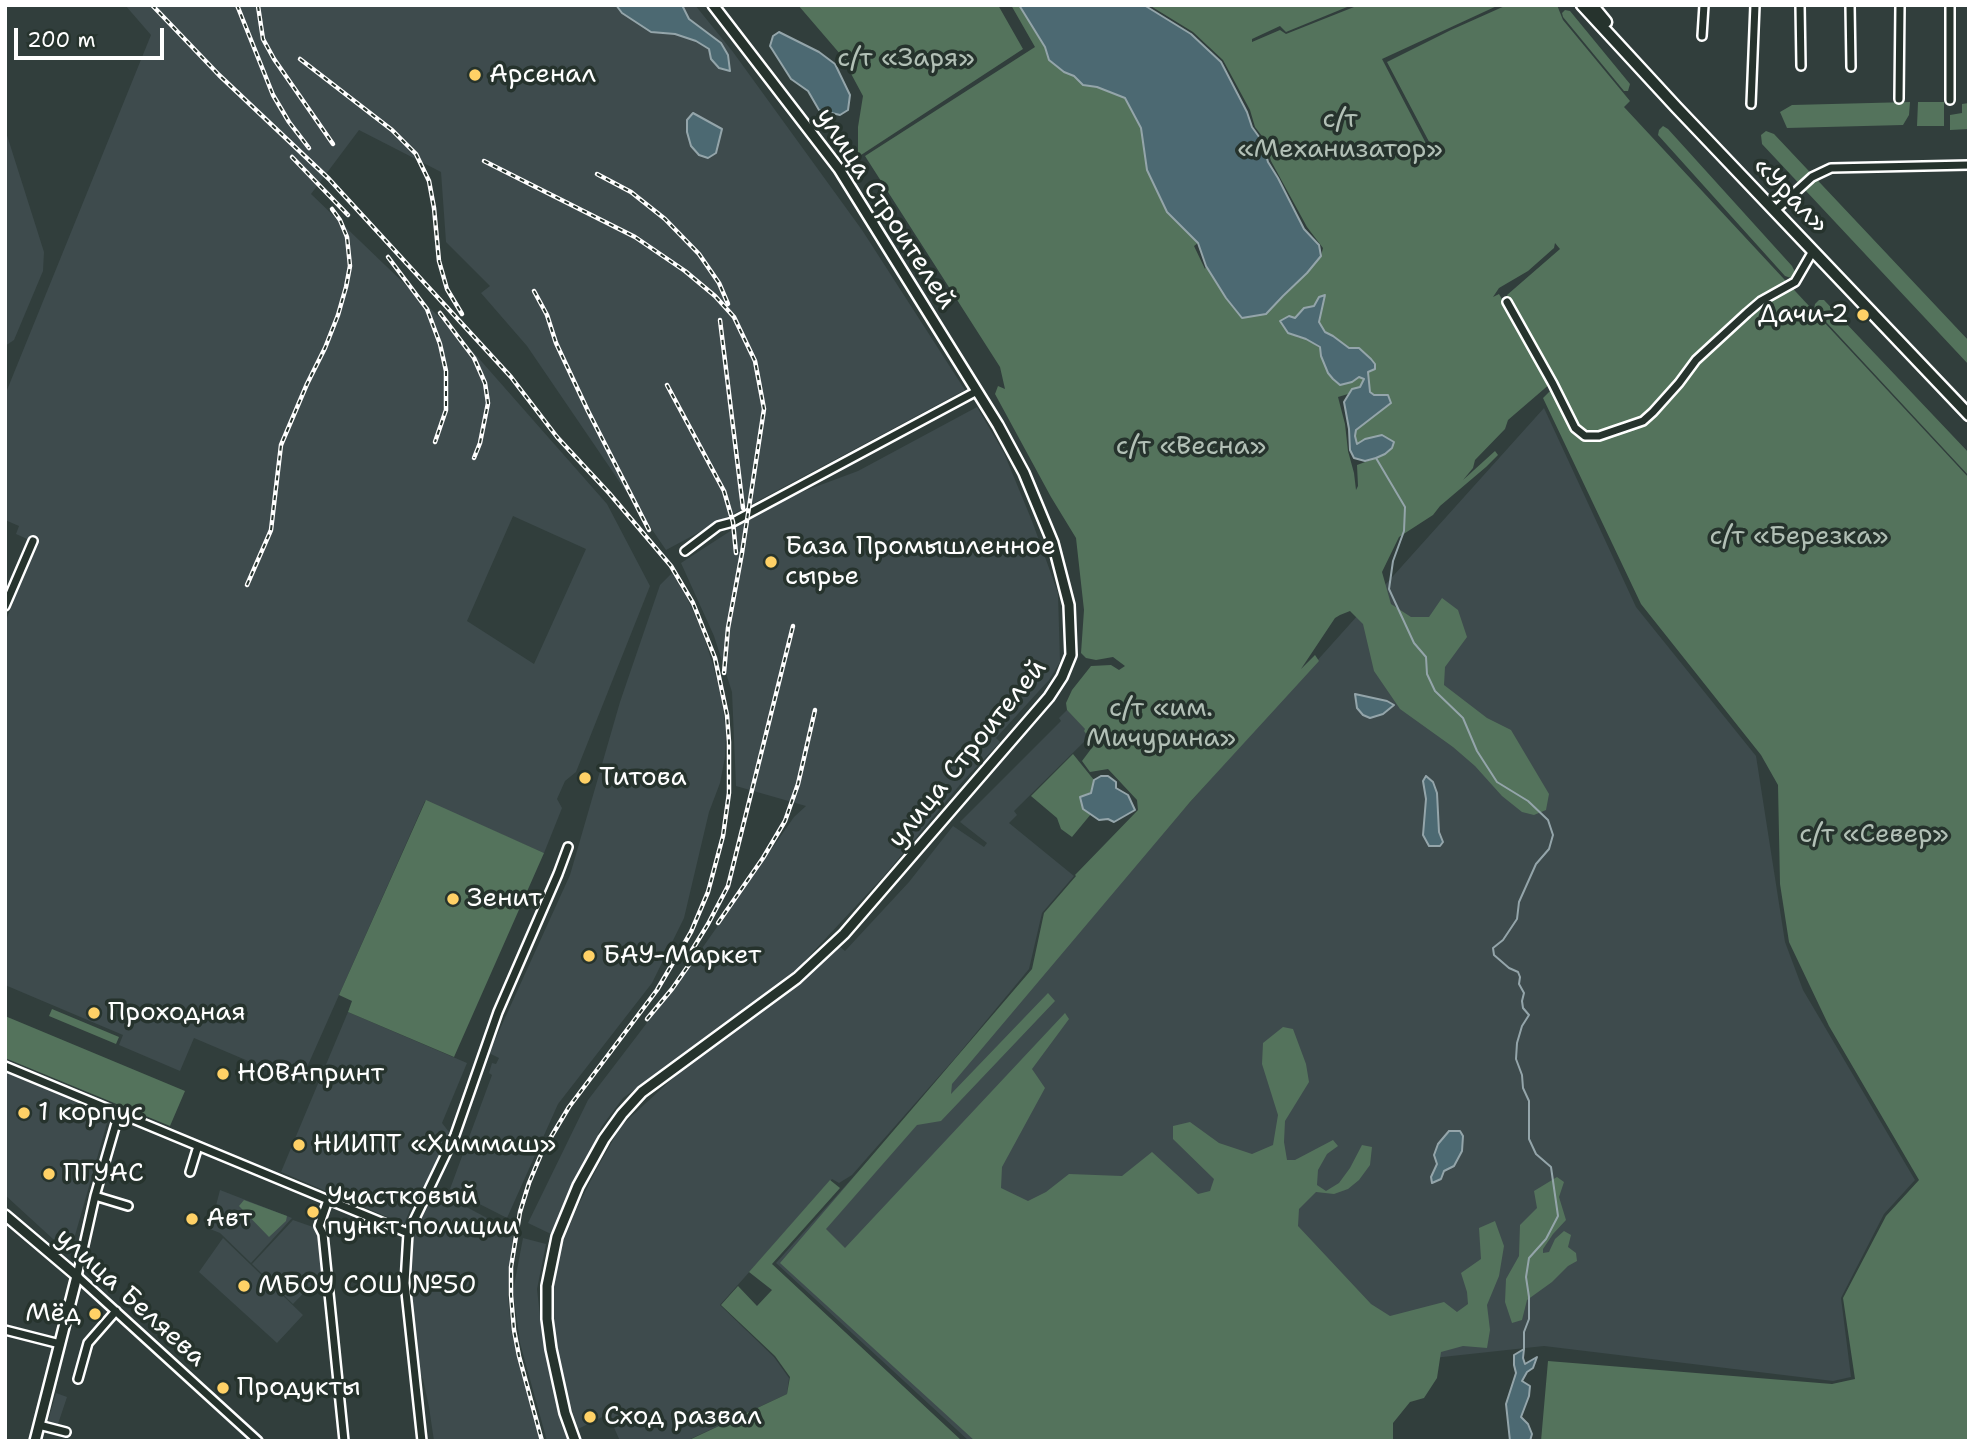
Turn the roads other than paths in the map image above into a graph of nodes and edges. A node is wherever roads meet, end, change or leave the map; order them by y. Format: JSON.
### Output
{"nodes":[{"id":1,"x":713,"y":5,"type":"edge"},
{"id":2,"x":1582,"y":5,"type":"edge"},
{"id":3,"x":1704,"y":5,"type":"edge"},
{"id":4,"x":1755,"y":5,"type":"edge"},
{"id":5,"x":1800,"y":5,"type":"edge"},
{"id":6,"x":1850,"y":5,"type":"edge"},
{"id":7,"x":1900,"y":5,"type":"edge"},
{"id":8,"x":1950,"y":5,"type":"edge"},
{"id":9,"x":1596,"y":9,"type":"edge"},
{"id":10,"x":1702,"y":36,"type":"dead end"},
{"id":11,"x":1801,"y":66,"type":"dead end"},
{"id":12,"x":1851,"y":67,"type":"dead end"},
{"id":13,"x":1899,"y":99,"type":"dead end"},
{"id":14,"x":1950,"y":100,"type":"dead end"},
{"id":15,"x":1751,"y":104,"type":"dead end"},
{"id":16,"x":1969,"y":165,"type":"edge"},
{"id":17,"x":1779,"y":207,"type":"junction"},
{"id":18,"x":1813,"y":251,"type":"junction"},
{"id":19,"x":1507,"y":302,"type":"dead end"},
{"id":20,"x":977,"y":391,"type":"junction"},
{"id":21,"x":1969,"y":407,"type":"edge"},
{"id":22,"x":1969,"y":415,"type":"edge"},
{"id":23,"x":33,"y":541,"type":"dead end"},
{"id":24,"x":685,"y":551,"type":"dead end"},
{"id":25,"x":5,"y":606,"type":"edge"},
{"id":26,"x":568,"y":846,"type":"dead end"},
{"id":27,"x":5,"y":1066,"type":"edge"},
{"id":28,"x":119,"y":1113,"type":"junction"},
{"id":29,"x":198,"y":1146,"type":"junction"},
{"id":30,"x":190,"y":1172,"type":"dead end"},
{"id":31,"x":95,"y":1196,"type":"junction"},
{"id":32,"x":328,"y":1200,"type":"junction"},
{"id":33,"x":128,"y":1206,"type":"dead end"},
{"id":34,"x":5,"y":1215,"type":"edge"},
{"id":35,"x":408,"y":1233,"type":"junction"},
{"id":36,"x":78,"y":1276,"type":"junction"},
{"id":37,"x":116,"y":1311,"type":"junction"},
{"id":38,"x":5,"y":1330,"type":"edge"},
{"id":39,"x":60,"y":1344,"type":"junction"},
{"id":40,"x":78,"y":1379,"type":"dead end"},
{"id":41,"x":39,"y":1425,"type":"junction"},
{"id":42,"x":66,"y":1432,"type":"dead end"},
{"id":43,"x":35,"y":1441,"type":"edge"},
{"id":44,"x":258,"y":1441,"type":"edge"},
{"id":45,"x":344,"y":1441,"type":"edge"},
{"id":46,"x":422,"y":1441,"type":"edge"},
{"id":47,"x":575,"y":1441,"type":"edge"}],
"edges":[{"from":1,"to":20,"type":"main road","name":"улица Строителей"},
{"from":2,"to":18,"type":"highway","name":"«Урал»"},
{"from":3,"to":10,"type":"street"},
{"from":4,"to":15,"type":"street"},
{"from":5,"to":11,"type":"street"},
{"from":6,"to":12,"type":"street"},
{"from":7,"to":13,"type":"street"},
{"from":8,"to":14,"type":"street"},
{"from":9,"to":17,"type":"highway","name":"«Урал»"},
{"from":16,"to":17,"type":"street"},
{"from":17,"to":21,"type":"highway","name":"«Урал»"},
{"from":18,"to":19,"type":"street"},
{"from":18,"to":22,"type":"highway","name":"«Урал»"},
{"from":20,"to":24,"type":"street"},
{"from":20,"to":47,"type":"main road","name":"улица Строителей"},
{"from":23,"to":25,"type":"street"},
{"from":26,"to":35,"type":"street"},
{"from":27,"to":28,"type":"street"},
{"from":28,"to":29,"type":"street"},
{"from":28,"to":31,"type":"street"},
{"from":29,"to":30,"type":"street"},
{"from":29,"to":32,"type":"street"},
{"from":31,"to":33,"type":"street"},
{"from":31,"to":36,"type":"street"},
{"from":32,"to":35,"type":"street"},
{"from":32,"to":45,"type":"street"},
{"from":34,"to":36,"type":"main road","name":"улица Беляева"},
{"from":35,"to":46,"type":"street"},
{"from":36,"to":37,"type":"street","name":"улица Беляева"},
{"from":36,"to":39,"type":"main road"},
{"from":37,"to":40,"type":"street"},
{"from":37,"to":44,"type":"street","name":"улица Беляева"},
{"from":38,"to":39,"type":"street"},
{"from":39,"to":41,"type":"main road"},
{"from":41,"to":42,"type":"street"},
{"from":41,"to":43,"type":"main road"}]}
